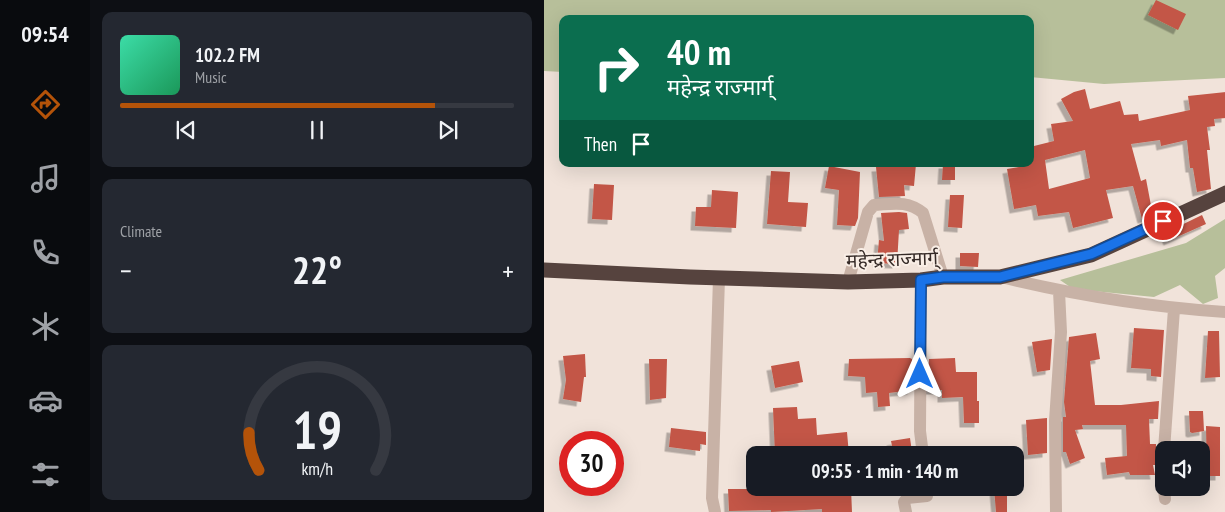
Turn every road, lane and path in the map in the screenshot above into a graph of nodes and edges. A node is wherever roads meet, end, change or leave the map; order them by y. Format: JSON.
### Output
{"nodes":[{"id":1,"x":1225,"y":193,"type":"edge"},
{"id":2,"x":544,"y":270,"type":"edge"},
{"id":3,"x":943,"y":277,"type":"junction"},
{"id":4,"x":1000,"y":277,"type":"junction"},
{"id":5,"x":719,"y":278,"type":"junction"},
{"id":6,"x":921,"y":280,"type":"junction"},
{"id":7,"x":848,"y":282,"type":"junction"},
{"id":8,"x":1059,"y":291,"type":"junction"},
{"id":9,"x":1174,"y":309,"type":"junction"},
{"id":10,"x":1225,"y":312,"type":"edge"},
{"id":11,"x":1165,"y":441,"type":"edge"},
{"id":12,"x":922,"y":446,"type":"edge"},
{"id":13,"x":927,"y":496,"type":"edge"},
{"id":14,"x":715,"y":512,"type":"edge"},
{"id":15,"x":906,"y":512,"type":"edge"},
{"id":16,"x":1056,"y":512,"type":"edge"}],
"edges":[{"from":1,"to":4,"type":"highway","name":"महेन्द्र राज्मार्ग्"},
{"from":2,"to":5,"type":"highway","name":"महेन्द्र राज्मार्ग्"},
{"from":3,"to":4,"type":"highway","name":"महेन्द्र राज्मार्ग्"},
{"from":3,"to":6,"type":"highway","name":"महेन्द्र राज्मार्ग्"},
{"from":3,"to":7,"type":"street"},
{"from":4,"to":8,"type":"street"},
{"from":5,"to":7,"type":"highway","name":"महेन्द्र राज्मार्ग्"},
{"from":5,"to":14,"type":"street"},
{"from":6,"to":7,"type":"highway","name":"महेन्द्र राज्मार्ग्"},
{"from":6,"to":12,"type":"street"},
{"from":8,"to":9,"type":"street"},
{"from":8,"to":16,"type":"street"},
{"from":9,"to":10,"type":"street"},
{"from":9,"to":11,"type":"street"},
{"from":13,"to":15,"type":"street"}]}
